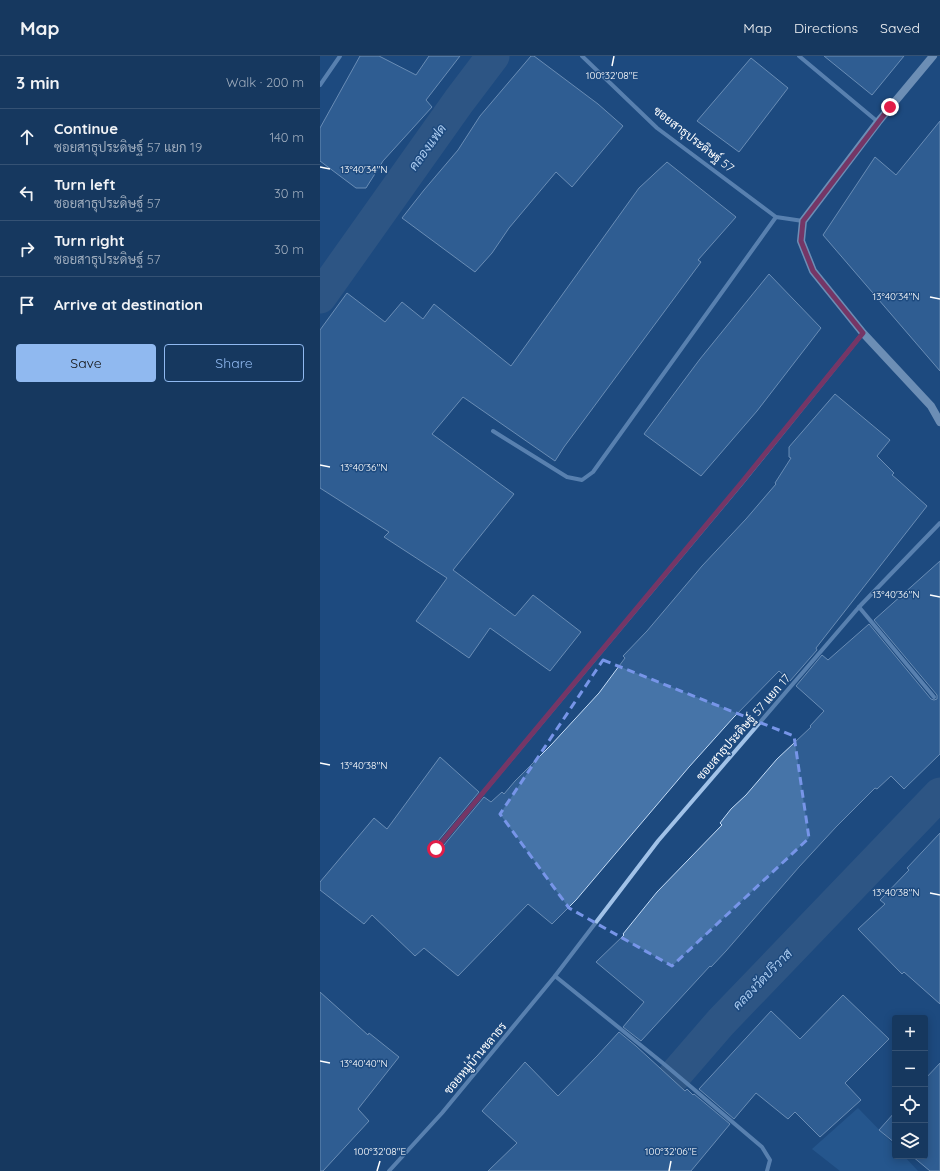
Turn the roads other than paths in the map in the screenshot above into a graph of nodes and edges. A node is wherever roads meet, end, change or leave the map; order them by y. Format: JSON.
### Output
{"nodes":[{"id":1,"x":340,"y":56,"type":"edge"},
{"id":2,"x":582,"y":56,"type":"edge"},
{"id":3,"x":799,"y":56,"type":"edge"},
{"id":4,"x":933,"y":56,"type":"edge"},
{"id":5,"x":320,"y":85,"type":"edge"},
{"id":6,"x":878,"y":122,"type":"junction"},
{"id":7,"x":776,"y":217,"type":"junction"},
{"id":8,"x":803,"y":221,"type":"junction"},
{"id":9,"x":863,"y":333,"type":"junction"},
{"id":10,"x":940,"y":422,"type":"edge"},
{"id":11,"x":493,"y":431,"type":"dead end"},
{"id":12,"x":940,"y":523,"type":"edge"},
{"id":13,"x":859,"y":606,"type":"junction"},
{"id":14,"x":934,"y":697,"type":"dead end"},
{"id":15,"x":436,"y":849,"type":"dead end"},
{"id":16,"x":572,"y":953,"type":"joint"},
{"id":17,"x":555,"y":976,"type":"junction"},
{"id":18,"x":389,"y":1171,"type":"edge"},
{"id":19,"x":767,"y":1171,"type":"edge"}],
"edges":[{"from":1,"to":5,"type":"street"},
{"from":2,"to":7,"type":"street","name":"ซอยสาธุประดิษฐ์ 57"},
{"from":3,"to":6,"type":"street"},
{"from":4,"to":6,"type":"street"},
{"from":6,"to":8,"type":"street"},
{"from":7,"to":8,"type":"street","name":"ซอยสาธุประดิษฐ์ 57"},
{"from":7,"to":11,"type":"street"},
{"from":8,"to":9,"type":"street"},
{"from":9,"to":10,"type":"street"},
{"from":9,"to":15,"type":"street"},
{"from":12,"to":13,"type":"street","name":"ซอยสาธุประดิษฐ์ 57 แยก 17"},
{"from":13,"to":14,"type":"street"},
{"from":13,"to":16,"type":"street","name":"ซอยสาธุประดิษฐ์ 57 แยก 17"},
{"from":16,"to":17,"type":"street","name":"ซอยหมู่บ้านชลาธร"},
{"from":17,"to":18,"type":"street","name":"ซอยหมู่บ้านชลาธร"},
{"from":17,"to":19,"type":"street"}]}
